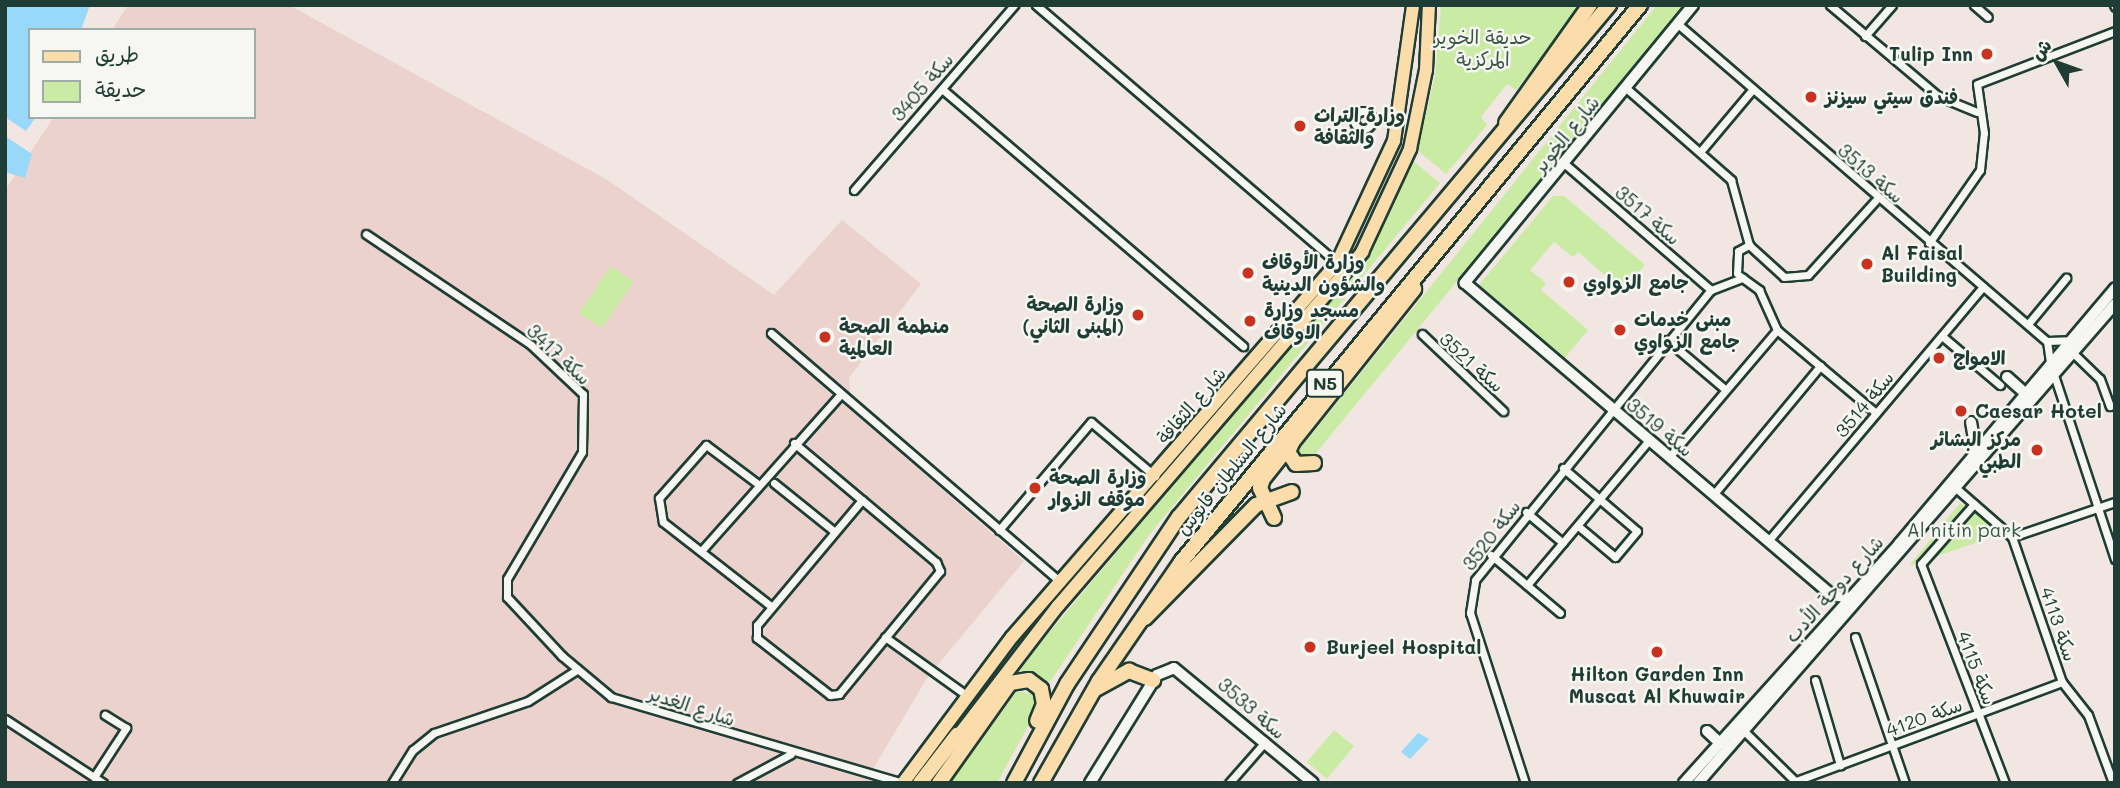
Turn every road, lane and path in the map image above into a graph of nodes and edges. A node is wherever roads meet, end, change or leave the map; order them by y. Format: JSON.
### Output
{"nodes":[{"id":1,"x":1014,"y":5,"type":"edge"},
{"id":2,"x":1036,"y":5,"type":"edge"},
{"id":3,"x":1413,"y":5,"type":"edge"},
{"id":4,"x":1429,"y":5,"type":"edge"},
{"id":5,"x":1590,"y":5,"type":"edge"},
{"id":6,"x":1609,"y":5,"type":"edge"},
{"id":7,"x":1640,"y":5,"type":"edge"},
{"id":8,"x":1693,"y":5,"type":"edge"},
{"id":9,"x":1830,"y":5,"type":"edge"},
{"id":10,"x":1892,"y":5,"type":"edge"},
{"id":11,"x":1975,"y":5,"type":"edge"},
{"id":12,"x":1988,"y":17,"type":"dead end"},
{"id":13,"x":1679,"y":25,"type":"junction"},
{"id":14,"x":2115,"y":31,"type":"edge"},
{"id":15,"x":1865,"y":36,"type":"junction"},
{"id":16,"x":1626,"y":88,"type":"junction"},
{"id":17,"x":942,"y":89,"type":"junction"},
{"id":18,"x":1752,"y":90,"type":"junction"},
{"id":19,"x":1977,"y":112,"type":"junction"},
{"id":20,"x":1501,"y":139,"type":"junction"},
{"id":21,"x":1700,"y":152,"type":"junction"},
{"id":22,"x":1565,"y":164,"type":"junction"},
{"id":23,"x":854,"y":190,"type":"dead end"},
{"id":24,"x":1482,"y":195,"type":"junction"},
{"id":25,"x":1877,"y":200,"type":"junction"},
{"id":26,"x":1374,"y":232,"type":"junction"},
{"id":27,"x":366,"y":234,"type":"dead end"},
{"id":28,"x":1929,"y":243,"type":"junction"},
{"id":29,"x":1749,"y":245,"type":"junction"},
{"id":30,"x":1337,"y":263,"type":"junction"},
{"id":31,"x":1738,"y":277,"type":"junction"},
{"id":32,"x":2066,"y":278,"type":"dead end"},
{"id":33,"x":1465,"y":284,"type":"joint"},
{"id":34,"x":1983,"y":287,"type":"junction"},
{"id":35,"x":2115,"y":288,"type":"edge"},
{"id":36,"x":1711,"y":289,"type":"junction"},
{"id":37,"x":2115,"y":304,"type":"edge"},
{"id":38,"x":2028,"y":324,"type":"junction"},
{"id":39,"x":1777,"y":330,"type":"junction"},
{"id":40,"x":771,"y":333,"type":"dead end"},
{"id":41,"x":1422,"y":334,"type":"dead end"},
{"id":42,"x":1942,"y":336,"type":"junction"},
{"id":43,"x":1667,"y":340,"type":"junction"},
{"id":44,"x":2070,"y":340,"type":"junction"},
{"id":45,"x":2047,"y":341,"type":"junction"},
{"id":46,"x":1243,"y":346,"type":"dead end"},
{"id":47,"x":1285,"y":347,"type":"junction"},
{"id":48,"x":2073,"y":353,"type":"junction"},
{"id":49,"x":2050,"y":363,"type":"junction"},
{"id":50,"x":1820,"y":366,"type":"junction"},
{"id":51,"x":2054,"y":375,"type":"junction"},
{"id":52,"x":2004,"y":381,"type":"joint"},
{"id":53,"x":1726,"y":390,"type":"junction"},
{"id":54,"x":2025,"y":393,"type":"junction"},
{"id":55,"x":841,"y":394,"type":"junction"},
{"id":56,"x":2110,"y":406,"type":"dead end"},
{"id":57,"x":1611,"y":408,"type":"junction"},
{"id":58,"x":1503,"y":411,"type":"dead end"},
{"id":59,"x":1876,"y":413,"type":"junction"},
{"id":60,"x":1971,"y":422,"type":"dead end"},
{"id":61,"x":1293,"y":440,"type":"junction"},
{"id":62,"x":1650,"y":440,"type":"junction"},
{"id":63,"x":794,"y":443,"type":"junction"},
{"id":64,"x":1976,"y":450,"type":"junction"},
{"id":65,"x":1669,"y":457,"type":"junction"},
{"id":66,"x":1314,"y":463,"type":"dead end"},
{"id":67,"x":1563,"y":468,"type":"junction"},
{"id":68,"x":1155,"y":476,"type":"junction"},
{"id":69,"x":774,"y":483,"type":"dead end"},
{"id":70,"x":758,"y":484,"type":"junction"},
{"id":71,"x":1957,"y":489,"type":"junction"},
{"id":72,"x":1292,"y":492,"type":"dead end"},
{"id":73,"x":1713,"y":495,"type":"junction"},
{"id":74,"x":1600,"y":499,"type":"junction"},
{"id":75,"x":862,"y":500,"type":"junction"},
{"id":76,"x":1264,"y":500,"type":"junction"},
{"id":77,"x":2115,"y":502,"type":"edge"},
{"id":78,"x":1974,"y":504,"type":"junction"},
{"id":79,"x":2097,"y":508,"type":"junction"},
{"id":80,"x":1526,"y":512,"type":"junction"},
{"id":81,"x":1274,"y":518,"type":"dead end"},
{"id":82,"x":1578,"y":526,"type":"junction"},
{"id":83,"x":999,"y":530,"type":"junction"},
{"id":84,"x":835,"y":533,"type":"junction"},
{"id":85,"x":2012,"y":537,"type":"junction"},
{"id":86,"x":1768,"y":541,"type":"junction"},
{"id":87,"x":1563,"y":543,"type":"junction"},
{"id":88,"x":702,"y":551,"type":"junction"},
{"id":89,"x":1491,"y":555,"type":"junction"},
{"id":90,"x":2115,"y":559,"type":"edge"},
{"id":91,"x":1060,"y":582,"type":"junction"},
{"id":92,"x":1527,"y":586,"type":"junction"},
{"id":93,"x":1832,"y":595,"type":"junction"},
{"id":94,"x":507,"y":597,"type":"joint"},
{"id":95,"x":1850,"y":598,"type":"junction"},
{"id":96,"x":771,"y":606,"type":"junction"},
{"id":97,"x":1560,"y":613,"type":"dead end"},
{"id":98,"x":1835,"y":614,"type":"junction"},
{"id":99,"x":1135,"y":624,"type":"junction"},
{"id":100,"x":885,"y":637,"type":"junction"},
{"id":101,"x":1855,"y":637,"type":"dead end"},
{"id":102,"x":578,"y":669,"type":"junction"},
{"id":103,"x":1153,"y":680,"type":"junction"},
{"id":104,"x":1815,"y":680,"type":"dead end"},
{"id":105,"x":2062,"y":682,"type":"junction"},
{"id":106,"x":1092,"y":692,"type":"junction"},
{"id":107,"x":966,"y":695,"type":"junction"},
{"id":108,"x":1977,"y":714,"type":"junction"},
{"id":109,"x":105,"y":715,"type":"dead end"},
{"id":110,"x":5,"y":719,"type":"edge"},
{"id":111,"x":1707,"y":731,"type":"dead end"},
{"id":112,"x":1744,"y":732,"type":"junction"},
{"id":113,"x":957,"y":736,"type":"junction"},
{"id":114,"x":1265,"y":742,"type":"junction"},
{"id":115,"x":1720,"y":743,"type":"junction"},
{"id":116,"x":1891,"y":745,"type":"junction"},
{"id":117,"x":1030,"y":750,"type":"junction"},
{"id":118,"x":791,"y":754,"type":"junction"},
{"id":119,"x":1840,"y":765,"type":"junction"},
{"id":120,"x":94,"y":777,"type":"junction"},
{"id":121,"x":1797,"y":782,"type":"edge"},
{"id":122,"x":103,"y":783,"type":"edge"},
{"id":123,"x":392,"y":783,"type":"edge"},
{"id":124,"x":737,"y":783,"type":"edge"},
{"id":125,"x":903,"y":783,"type":"edge"},
{"id":126,"x":920,"y":783,"type":"edge"},
{"id":127,"x":928,"y":783,"type":"edge"},
{"id":128,"x":939,"y":783,"type":"edge"},
{"id":129,"x":1014,"y":783,"type":"edge"},
{"id":130,"x":1041,"y":783,"type":"edge"},
{"id":131,"x":1090,"y":783,"type":"edge"},
{"id":132,"x":1229,"y":783,"type":"edge"},
{"id":133,"x":1313,"y":783,"type":"edge"},
{"id":134,"x":1525,"y":783,"type":"edge"},
{"id":135,"x":1684,"y":783,"type":"edge"},
{"id":136,"x":1698,"y":783,"type":"edge"},
{"id":137,"x":1905,"y":783,"type":"edge"},
{"id":138,"x":2005,"y":783,"type":"edge"},
{"id":139,"x":2113,"y":783,"type":"edge"}],
"edges":[{"from":1,"to":17,"type":"street","name":"سكة 3405"},
{"from":2,"to":30,"type":"street"},
{"from":3,"to":30,"type":"main road","name":"شارع الثقافة"},
{"from":4,"to":26,"type":"main road","name":"شارع الثقافة"},
{"from":5,"to":20,"type":"highway"},
{"from":6,"to":20,"type":"highway","name":"شارع السلطان قابوس","number":"N5"},
{"from":7,"to":24,"type":"highway","name":"شارع السلطان قابوس","number":"N5"},
{"from":8,"to":13,"type":"main road","name":"شارع الخوير"},
{"from":9,"to":15,"type":"street"},
{"from":10,"to":15,"type":"street"},
{"from":11,"to":12,"type":"street"},
{"from":13,"to":16,"type":"main road","name":"شارع الخوير"},
{"from":13,"to":18,"type":"street","name":"سكة 3513"},
{"from":14,"to":19,"type":"street"},
{"from":15,"to":19,"type":"street"},
{"from":16,"to":21,"type":"street"},
{"from":16,"to":22,"type":"main road","name":"شارع الخوير"},
{"from":17,"to":23,"type":"street","name":"سكة 3405"},
{"from":17,"to":46,"type":"street"},
{"from":18,"to":21,"type":"street"},
{"from":18,"to":25,"type":"street","name":"سكة 3513"},
{"from":19,"to":28,"type":"street"},
{"from":20,"to":117,"type":"highway","name":"شارع السلطان قابوس","number":"N5"},
{"from":21,"to":29,"type":"street"},
{"from":22,"to":33,"type":"main road","name":"شارع الخوير"},
{"from":22,"to":36,"type":"street","name":"سكة 3517"},
{"from":24,"to":61,"type":"highway"},
{"from":24,"to":99,"type":"highway","name":"شارع السلطان قابوس","number":"N5"},
{"from":25,"to":28,"type":"street","name":"سكة 3513"},
{"from":25,"to":29,"type":"street"},
{"from":26,"to":30,"type":"main road"},
{"from":26,"to":47,"type":"main road","name":"شارع الثقافة"},
{"from":27,"to":94,"type":"street","name":"سكة 3417"},
{"from":28,"to":34,"type":"street","name":"سكة 3513"},
{"from":29,"to":31,"type":"street"},
{"from":30,"to":47,"type":"main road"},
{"from":30,"to":68,"type":"main road","name":"شارع الثقافة"},
{"from":31,"to":36,"type":"street"},
{"from":31,"to":39,"type":"street"},
{"from":32,"to":38,"type":"street"},
{"from":33,"to":57,"type":"main road","name":"سكة 3519"},
{"from":34,"to":38,"type":"street","name":"سكة 3513"},
{"from":34,"to":42,"type":"street","name":"سكة 3514"},
{"from":35,"to":44,"type":"main road","name":"شارع دوحة الأدب"},
{"from":36,"to":43,"type":"street"},
{"from":37,"to":48,"type":"main road","name":"شارع دوحة الأدب"},
{"from":38,"to":45,"type":"street","name":"سكة 3513"},
{"from":39,"to":50,"type":"street"},
{"from":39,"to":53,"type":"street"},
{"from":40,"to":55,"type":"street"},
{"from":41,"to":58,"type":"street","name":"سكة 3521"},
{"from":42,"to":52,"type":"street"},
{"from":42,"to":59,"type":"street","name":"سكة 3514"},
{"from":43,"to":53,"type":"street"},
{"from":43,"to":57,"type":"street"},
{"from":44,"to":45,"type":"street"},
{"from":44,"to":49,"type":"main road","name":"شارع دوحة الأدب"},
{"from":45,"to":49,"type":"street"},
{"from":47,"to":113,"type":"main road","name":"شارع الثقافة"},
{"from":48,"to":51,"type":"main road","name":"شارع دوحة الأدب"},
{"from":48,"to":56,"type":"street"},
{"from":49,"to":54,"type":"main road","name":"شارع دوحة الأدب"},
{"from":50,"to":59,"type":"street"},
{"from":50,"to":73,"type":"street"},
{"from":51,"to":71,"type":"main road","name":"شارع دوحة الأدب"},
{"from":51,"to":79,"type":"street"},
{"from":52,"to":54,"type":"main road"},
{"from":53,"to":65,"type":"street"},
{"from":54,"to":64,"type":"main road","name":"شارع دوحة الأدب"},
{"from":55,"to":63,"type":"street"},
{"from":55,"to":83,"type":"street"},
{"from":57,"to":62,"type":"main road","name":"سكة 3519"},
{"from":57,"to":67,"type":"street","name":"سكة 3520"},
{"from":59,"to":86,"type":"street","name":"سكة 3514"},
{"from":60,"to":64,"type":"main road"},
{"from":61,"to":66,"type":"highway"},
{"from":61,"to":76,"type":"highway"},
{"from":62,"to":65,"type":"main road","name":"سكة 3519"},
{"from":62,"to":74,"type":"street"},
{"from":63,"to":70,"type":"street"},
{"from":63,"to":75,"type":"street"},
{"from":64,"to":95,"type":"main road","name":"شارع دوحة الأدب"},
{"from":65,"to":73,"type":"main road","name":"سكة 3519"},
{"from":67,"to":74,"type":"street"},
{"from":67,"to":80,"type":"street","name":"سكة 3520"},
{"from":68,"to":83,"type":"street"},
{"from":68,"to":91,"type":"main road","name":"شارع الثقافة"},
{"from":69,"to":84,"type":"street"},
{"from":70,"to":88,"type":"street"},
{"from":70,"to":88,"type":"street"},
{"from":71,"to":78,"type":"street"},
{"from":71,"to":112,"type":"main road","name":"شارع دوحة الأدب"},
{"from":72,"to":76,"type":"highway"},
{"from":73,"to":86,"type":"main road","name":"سكة 3519"},
{"from":74,"to":82,"type":"street"},
{"from":74,"to":82,"type":"street"},
{"from":75,"to":84,"type":"street"},
{"from":75,"to":100,"type":"street"},
{"from":76,"to":81,"type":"highway"},
{"from":76,"to":99,"type":"highway"},
{"from":77,"to":79,"type":"street"},
{"from":78,"to":85,"type":"street"},
{"from":78,"to":108,"type":"street","name":"سكة 4115"},
{"from":79,"to":85,"type":"street"},
{"from":79,"to":90,"type":"street"},
{"from":80,"to":87,"type":"street"},
{"from":80,"to":89,"type":"street","name":"سكة 3520"},
{"from":82,"to":87,"type":"street"},
{"from":83,"to":91,"type":"street"},
{"from":84,"to":96,"type":"street"},
{"from":85,"to":105,"type":"street","name":"سكة 4113"},
{"from":86,"to":93,"type":"main road","name":"سكة 3519"},
{"from":87,"to":92,"type":"street"},
{"from":88,"to":96,"type":"street"},
{"from":89,"to":92,"type":"street"},
{"from":89,"to":134,"type":"street","name":"سكة 3520"},
{"from":91,"to":107,"type":"main road","name":"شارع الثقافة"},
{"from":92,"to":97,"type":"street"},
{"from":93,"to":95,"type":"main road"},
{"from":93,"to":98,"type":"main road"},
{"from":94,"to":102,"type":"street","name":"شارع الغدير"},
{"from":95,"to":98,"type":"main road","name":"شارع دوحة الأدب"},
{"from":96,"to":100,"type":"street"},
{"from":98,"to":115,"type":"main road","name":"شارع دوحة الأدب"},
{"from":99,"to":106,"type":"highway","name":"شارع السلطان قابوس","number":"N5"},
{"from":100,"to":107,"type":"street"},
{"from":101,"to":116,"type":"street"},
{"from":102,"to":118,"type":"street","name":"شارع الغدير"},
{"from":102,"to":123,"type":"street"},
{"from":103,"to":106,"type":"highway"},
{"from":103,"to":114,"type":"main road","name":"سكة 3533"},
{"from":103,"to":131,"type":"main road"},
{"from":104,"to":119,"type":"street"},
{"from":105,"to":108,"type":"street","name":"سكة 4120"},
{"from":105,"to":139,"type":"street","name":"سكة 4113"},
{"from":106,"to":130,"type":"highway","name":"شارع السلطان قابوس","number":"N5"},
{"from":107,"to":125,"type":"main road","name":"شارع الثقافة"},
{"from":108,"to":116,"type":"street","name":"سكة 4120"},
{"from":108,"to":138,"type":"street","name":"سكة 4115"},
{"from":109,"to":120,"type":"street"},
{"from":110,"to":120,"type":"street"},
{"from":111,"to":115,"type":"main road"},
{"from":112,"to":121,"type":"street"},
{"from":112,"to":136,"type":"main road","name":"شارع دوحة الأدب"},
{"from":113,"to":126,"type":"highway"},
{"from":113,"to":127,"type":"main road","name":"شارع الثقافة"},
{"from":114,"to":132,"type":"street"},
{"from":114,"to":133,"type":"main road","name":"سكة 3533"},
{"from":115,"to":135,"type":"main road","name":"شارع دوحة الأدب"},
{"from":116,"to":119,"type":"street","name":"سكة 4120"},
{"from":116,"to":137,"type":"street"},
{"from":117,"to":128,"type":"highway"},
{"from":117,"to":129,"type":"highway","name":"شارع السلطان قابوس","number":"N5"},
{"from":118,"to":124,"type":"street"},
{"from":118,"to":125,"type":"street","name":"شارع الغدير"},
{"from":119,"to":121,"type":"street","name":"سكة 4120"},
{"from":120,"to":122,"type":"street"}]}
